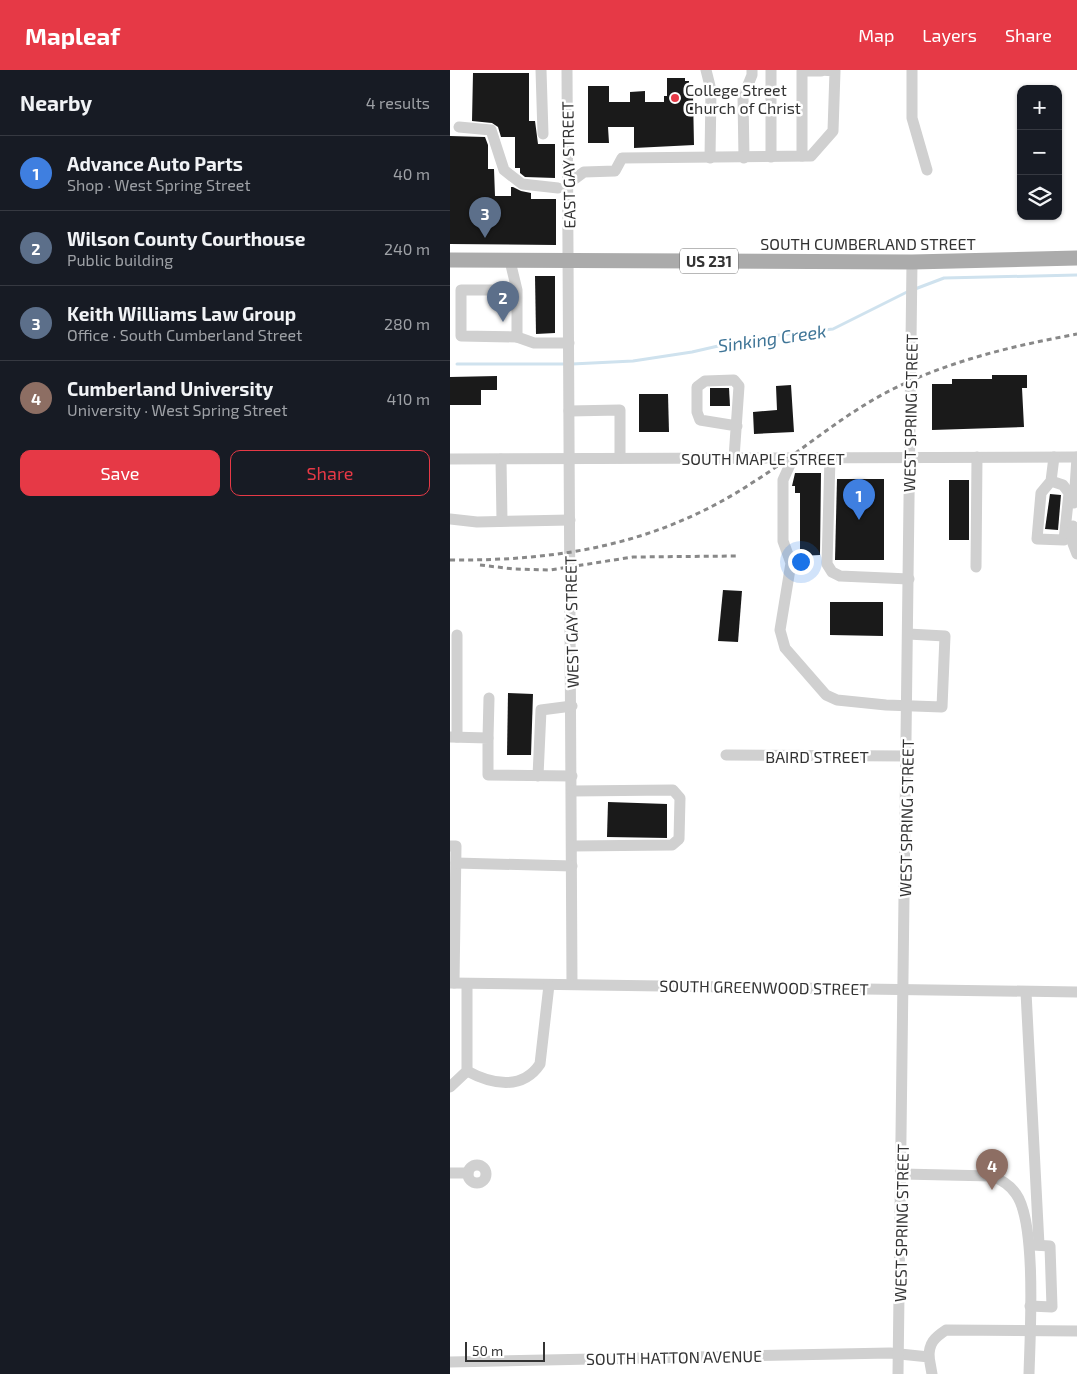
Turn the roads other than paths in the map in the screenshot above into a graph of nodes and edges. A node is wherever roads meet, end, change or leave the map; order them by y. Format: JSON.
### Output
{"nodes":[{"id":1,"x":541,"y":70,"type":"edge"},
{"id":2,"x":567,"y":70,"type":"edge"},
{"id":3,"x":706,"y":70,"type":"edge"},
{"id":4,"x":752,"y":70,"type":"edge"},
{"id":5,"x":771,"y":70,"type":"edge"},
{"id":6,"x":821,"y":70,"type":"edge"},
{"id":7,"x":912,"y":70,"type":"edge"},
{"id":8,"x":459,"y":127,"type":"dead end"},
{"id":9,"x":543,"y":134,"type":"dead end"},
{"id":10,"x":802,"y":156,"type":"junction"},
{"id":11,"x":771,"y":157,"type":"junction"},
{"id":12,"x":710,"y":158,"type":"junction"},
{"id":13,"x":744,"y":158,"type":"junction"},
{"id":14,"x":927,"y":170,"type":"dead end"},
{"id":15,"x":569,"y":183,"type":"junction"},
{"id":16,"x":558,"y":188,"type":"dead end"},
{"id":17,"x":1077,"y":258,"type":"edge"},
{"id":18,"x":450,"y":260,"type":"edge"},
{"id":19,"x":569,"y":260,"type":"junction"},
{"id":20,"x":510,"y":261,"type":"junction"},
{"id":21,"x":912,"y":262,"type":"junction"},
{"id":22,"x":517,"y":290,"type":"junction"},
{"id":23,"x":517,"y":337,"type":"junction"},
{"id":24,"x":570,"y":343,"type":"junction"},
{"id":25,"x":569,"y":412,"type":"junction"},
{"id":26,"x":737,"y":426,"type":"junction"},
{"id":27,"x":910,"y":457,"type":"junction"},
{"id":28,"x":977,"y":457,"type":"junction"},
{"id":29,"x":1054,"y":457,"type":"junction"},
{"id":30,"x":1077,"y":457,"type":"edge"},
{"id":31,"x":569,"y":458,"type":"junction"},
{"id":32,"x":620,"y":458,"type":"junction"},
{"id":33,"x":734,"y":458,"type":"junction"},
{"id":34,"x":793,"y":458,"type":"junction"},
{"id":35,"x":830,"y":458,"type":"junction"},
{"id":36,"x":450,"y":459,"type":"edge"},
{"id":37,"x":501,"y":459,"type":"junction"},
{"id":38,"x":1051,"y":481,"type":"junction"},
{"id":39,"x":450,"y":519,"type":"edge"},
{"id":40,"x":570,"y":520,"type":"junction"},
{"id":41,"x":502,"y":521,"type":"junction"},
{"id":42,"x":1077,"y":554,"type":"edge"},
{"id":43,"x":976,"y":567,"type":"dead end"},
{"id":44,"x":909,"y":579,"type":"junction"},
{"id":45,"x":908,"y":634,"type":"junction"},
{"id":46,"x":458,"y":635,"type":"dead end"},
{"id":47,"x":489,"y":698,"type":"dead end"},
{"id":48,"x":572,"y":706,"type":"junction"},
{"id":49,"x":908,"y":707,"type":"junction"},
{"id":50,"x":453,"y":737,"type":"edge"},
{"id":51,"x":488,"y":738,"type":"junction"},
{"id":52,"x":726,"y":755,"type":"dead end"},
{"id":53,"x":907,"y":756,"type":"junction"},
{"id":54,"x":538,"y":776,"type":"junction"},
{"id":55,"x":572,"y":776,"type":"junction"},
{"id":56,"x":572,"y":791,"type":"junction"},
{"id":57,"x":450,"y":846,"type":"edge"},
{"id":58,"x":572,"y":846,"type":"junction"},
{"id":59,"x":456,"y":863,"type":"junction"},
{"id":60,"x":572,"y":866,"type":"junction"},
{"id":61,"x":452,"y":929,"type":"edge"},
{"id":62,"x":452,"y":983,"type":"edge"},
{"id":63,"x":467,"y":984,"type":"junction"},
{"id":64,"x":548,"y":984,"type":"junction"},
{"id":65,"x":572,"y":984,"type":"junction"},
{"id":66,"x":904,"y":990,"type":"junction"},
{"id":67,"x":1026,"y":992,"type":"junction"},
{"id":68,"x":1077,"y":992,"type":"edge"},
{"id":69,"x":467,"y":1071,"type":"junction"},
{"id":70,"x":450,"y":1087,"type":"edge"},
{"id":71,"x":450,"y":1173,"type":"edge"},
{"id":72,"x":468,"y":1173,"type":"dead end"},
{"id":73,"x":902,"y":1174,"type":"junction"},
{"id":74,"x":1034,"y":1245,"type":"junction"},
{"id":75,"x":1030,"y":1306,"type":"junction"},
{"id":76,"x":1030,"y":1331,"type":"junction"},
{"id":77,"x":1077,"y":1331,"type":"edge"},
{"id":78,"x":898,"y":1355,"type":"junction"},
{"id":79,"x":929,"y":1357,"type":"junction"},
{"id":80,"x":482,"y":1361,"type":"junction"},
{"id":81,"x":450,"y":1362,"type":"edge"},
{"id":82,"x":483,"y":1374,"type":"edge"},
{"id":83,"x":898,"y":1374,"type":"edge"},
{"id":84,"x":932,"y":1374,"type":"edge"},
{"id":85,"x":1029,"y":1374,"type":"edge"}],
"edges":[{"from":1,"to":9,"type":"street"},
{"from":2,"to":15,"type":"street","name":"EAST GAY STREET"},
{"from":3,"to":12,"type":"street"},
{"from":4,"to":13,"type":"street"},
{"from":5,"to":11,"type":"street"},
{"from":6,"to":10,"type":"street"},
{"from":6,"to":10,"type":"street"},
{"from":7,"to":14,"type":"street"},
{"from":8,"to":16,"type":"street"},
{"from":10,"to":11,"type":"street"},
{"from":11,"to":13,"type":"street"},
{"from":12,"to":13,"type":"street"},
{"from":12,"to":15,"type":"street"},
{"from":15,"to":19,"type":"street","name":"EAST GAY STREET"},
{"from":17,"to":21,"type":"main road","name":"SOUTH CUMBERLAND STREET","number":"US 231"},
{"from":18,"to":20,"type":"main road","name":"SOUTH CUMBERLAND STREET","number":"US 231"},
{"from":19,"to":20,"type":"main road","name":"SOUTH CUMBERLAND STREET","number":"US 231"},
{"from":19,"to":21,"type":"main road","name":"SOUTH CUMBERLAND STREET","number":"US 231"},
{"from":19,"to":24,"type":"street","name":"WEST GAY STREET"},
{"from":20,"to":22,"type":"street"},
{"from":21,"to":27,"type":"street","name":"WEST SPRING STREET"},
{"from":22,"to":23,"type":"street"},
{"from":22,"to":23,"type":"street"},
{"from":23,"to":24,"type":"street"},
{"from":24,"to":25,"type":"street","name":"WEST GAY STREET"},
{"from":25,"to":31,"type":"street","name":"WEST GAY STREET"},
{"from":25,"to":32,"type":"street"},
{"from":26,"to":26,"type":"street"},
{"from":26,"to":33,"type":"street"},
{"from":27,"to":28,"type":"street","name":"SOUTH MAPLE STREET"},
{"from":27,"to":35,"type":"street","name":"SOUTH MAPLE STREET"},
{"from":27,"to":44,"type":"street","name":"WEST SPRING STREET"},
{"from":28,"to":29,"type":"street","name":"SOUTH MAPLE STREET"},
{"from":28,"to":43,"type":"street"},
{"from":29,"to":30,"type":"street","name":"SOUTH MAPLE STREET"},
{"from":29,"to":38,"type":"street"},
{"from":30,"to":42,"type":"street"},
{"from":31,"to":32,"type":"street","name":"SOUTH MAPLE STREET"},
{"from":31,"to":37,"type":"street","name":"SOUTH MAPLE STREET"},
{"from":31,"to":40,"type":"street","name":"WEST GAY STREET"},
{"from":32,"to":33,"type":"street","name":"SOUTH MAPLE STREET"},
{"from":33,"to":34,"type":"street","name":"SOUTH MAPLE STREET"},
{"from":34,"to":35,"type":"street","name":"SOUTH MAPLE STREET"},
{"from":34,"to":49,"type":"street"},
{"from":35,"to":44,"type":"street"},
{"from":36,"to":37,"type":"street","name":"SOUTH MAPLE STREET"},
{"from":37,"to":41,"type":"street"},
{"from":38,"to":38,"type":"street"},
{"from":39,"to":41,"type":"street"},
{"from":40,"to":41,"type":"street"},
{"from":40,"to":48,"type":"street","name":"WEST GAY STREET"},
{"from":44,"to":45,"type":"street","name":"WEST SPRING STREET"},
{"from":45,"to":49,"type":"street","name":"WEST SPRING STREET"},
{"from":45,"to":49,"type":"street"},
{"from":46,"to":50,"type":"street"},
{"from":47,"to":51,"type":"street"},
{"from":48,"to":54,"type":"street"},
{"from":48,"to":55,"type":"street","name":"WEST GAY STREET"},
{"from":49,"to":53,"type":"street","name":"WEST SPRING STREET"},
{"from":50,"to":51,"type":"street"},
{"from":51,"to":54,"type":"street"},
{"from":52,"to":53,"type":"street","name":"BAIRD STREET"},
{"from":53,"to":66,"type":"street","name":"WEST SPRING STREET"},
{"from":54,"to":55,"type":"street"},
{"from":55,"to":56,"type":"street","name":"WEST GAY STREET"},
{"from":56,"to":58,"type":"street","name":"WEST GAY STREET"},
{"from":56,"to":58,"type":"street"},
{"from":57,"to":59,"type":"street"},
{"from":58,"to":60,"type":"street","name":"WEST GAY STREET"},
{"from":59,"to":60,"type":"street"},
{"from":59,"to":61,"type":"street"},
{"from":60,"to":65,"type":"street","name":"WEST GAY STREET"},
{"from":61,"to":62,"type":"street"},
{"from":62,"to":63,"type":"street","name":"SOUTH GREENWOOD STREET"},
{"from":63,"to":64,"type":"street","name":"SOUTH GREENWOOD STREET"},
{"from":63,"to":69,"type":"street"},
{"from":64,"to":65,"type":"street","name":"SOUTH GREENWOOD STREET"},
{"from":64,"to":69,"type":"street"},
{"from":65,"to":66,"type":"street","name":"SOUTH GREENWOOD STREET"},
{"from":66,"to":67,"type":"street","name":"SOUTH GREENWOOD STREET"},
{"from":66,"to":73,"type":"street","name":"WEST SPRING STREET"},
{"from":67,"to":68,"type":"street","name":"SOUTH GREENWOOD STREET"},
{"from":67,"to":74,"type":"street"},
{"from":69,"to":70,"type":"street"},
{"from":71,"to":72,"type":"street"},
{"from":73,"to":74,"type":"street"},
{"from":73,"to":78,"type":"street","name":"WEST SPRING STREET"},
{"from":74,"to":75,"type":"street"},
{"from":74,"to":75,"type":"street"},
{"from":75,"to":76,"type":"street"},
{"from":76,"to":77,"type":"street"},
{"from":76,"to":79,"type":"street"},
{"from":76,"to":85,"type":"street"},
{"from":78,"to":79,"type":"street","name":"SOUTH HATTON AVENUE"},
{"from":78,"to":80,"type":"street","name":"SOUTH HATTON AVENUE"},
{"from":78,"to":83,"type":"street","name":"WEST SPRING STREET"},
{"from":79,"to":84,"type":"street"},
{"from":80,"to":81,"type":"street","name":"SOUTH HATTON AVENUE"},
{"from":80,"to":82,"type":"street"}]}
